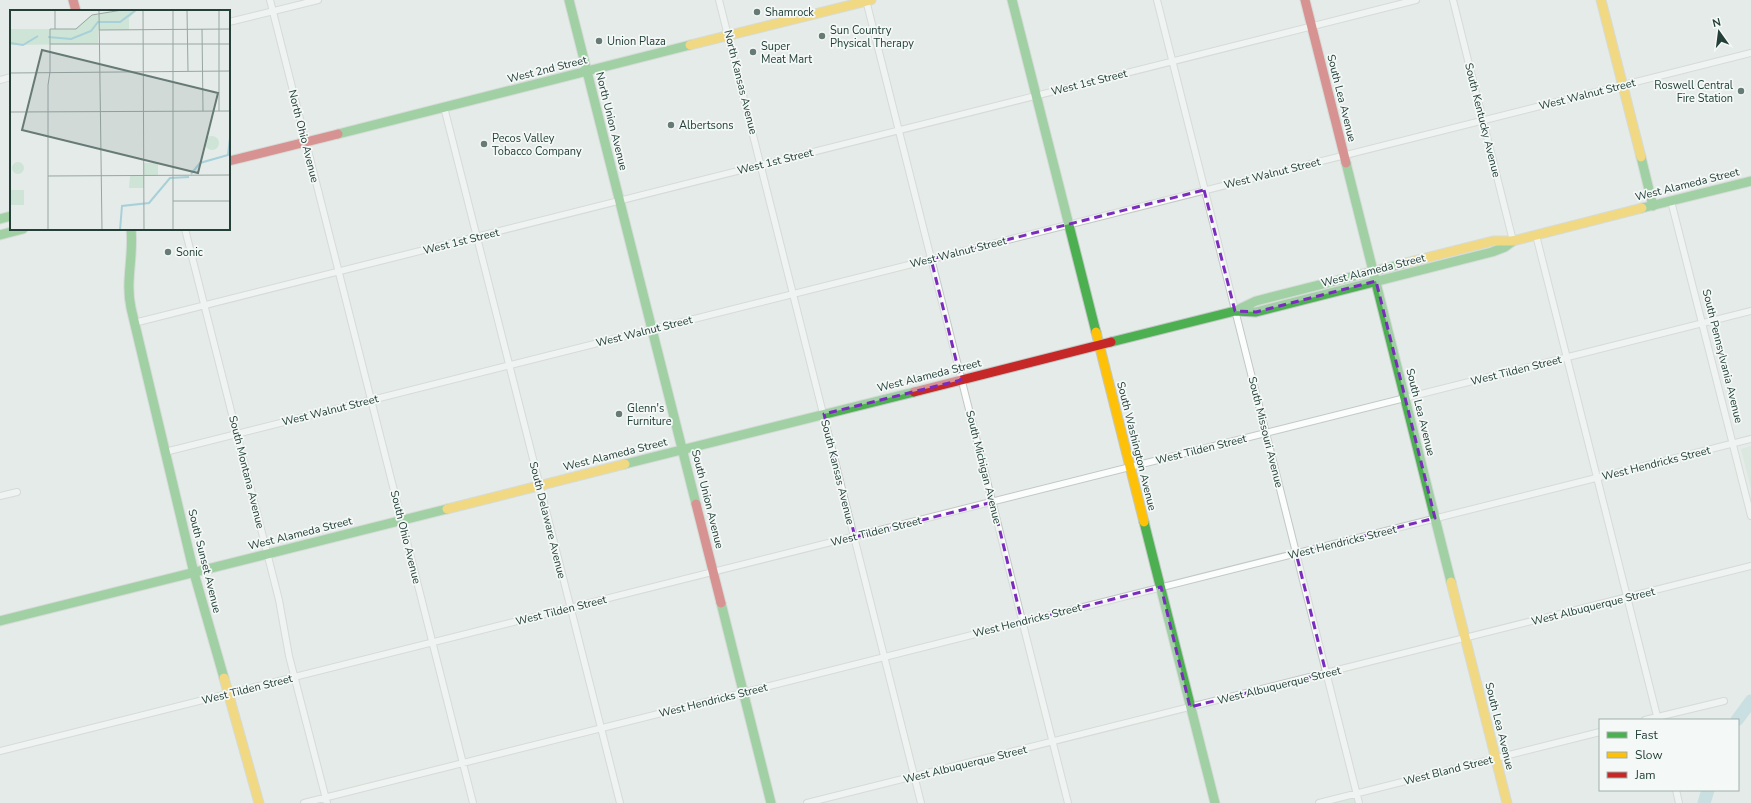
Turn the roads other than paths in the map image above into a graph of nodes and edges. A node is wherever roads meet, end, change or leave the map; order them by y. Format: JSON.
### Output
{"nodes":[{"id":1,"x":73,"y":0,"type":"edge"},
{"id":2,"x":270,"y":0,"type":"edge"},
{"id":3,"x":318,"y":0,"type":"edge"},
{"id":4,"x":569,"y":0,"type":"edge"},
{"id":5,"x":719,"y":0,"type":"edge"},
{"id":6,"x":868,"y":0,"type":"edge"},
{"id":7,"x":1012,"y":0,"type":"edge"},
{"id":8,"x":1157,"y":0,"type":"edge"},
{"id":9,"x":1305,"y":0,"type":"edge"},
{"id":10,"x":1416,"y":0,"type":"edge"},
{"id":11,"x":1453,"y":0,"type":"edge"},
{"id":12,"x":1601,"y":0,"type":"edge"},
{"id":13,"x":76,"y":10,"type":"edge"},
{"id":14,"x":273,"y":11,"type":"junction"},
{"id":15,"x":230,"y":22,"type":"edge"},
{"id":16,"x":1311,"y":26,"type":"junction"},
{"id":17,"x":729,"y":36,"type":"junction"},
{"id":18,"x":1751,"y":53,"type":"edge"},
{"id":19,"x":1172,"y":61,"type":"junction"},
{"id":20,"x":588,"y":72,"type":"junction"},
{"id":21,"x":10,"y":77,"type":"edge"},
{"id":22,"x":0,"y":80,"type":"edge"},
{"id":23,"x":1622,"y":85,"type":"junction"},
{"id":24,"x":1036,"y":96,"type":"junction"},
{"id":25,"x":444,"y":107,"type":"junction"},
{"id":26,"x":1483,"y":120,"type":"junction"},
{"id":27,"x":899,"y":130,"type":"junction"},
{"id":28,"x":306,"y":142,"type":"junction"},
{"id":29,"x":1344,"y":155,"type":"junction"},
{"id":30,"x":230,"y":161,"type":"edge"},
{"id":31,"x":762,"y":165,"type":"junction"},
{"id":32,"x":1751,"y":181,"type":"edge"},
{"id":33,"x":1204,"y":190,"type":"junction"},
{"id":34,"x":620,"y":200,"type":"junction"},
{"id":35,"x":1671,"y":201,"type":"junction"},
{"id":36,"x":1653,"y":206,"type":"junction"},
{"id":37,"x":10,"y":216,"type":"edge"},
{"id":38,"x":0,"y":219,"type":"edge"},
{"id":39,"x":1069,"y":224,"type":"junction"},
{"id":40,"x":19,"y":230,"type":"edge"},
{"id":41,"x":131,"y":230,"type":"edge"},
{"id":42,"x":185,"y":230,"type":"edge"},
{"id":43,"x":0,"y":235,"type":"edge"},
{"id":44,"x":1536,"y":235,"type":"junction"},
{"id":45,"x":476,"y":237,"type":"junction"},
{"id":46,"x":1513,"y":241,"type":"junction"},
{"id":47,"x":931,"y":259,"type":"junction"},
{"id":48,"x":339,"y":271,"type":"junction"},
{"id":49,"x":1373,"y":271,"type":"junction"},
{"id":50,"x":1376,"y":282,"type":"junction"},
{"id":51,"x":794,"y":294,"type":"junction"},
{"id":52,"x":204,"y":305,"type":"junction"},
{"id":53,"x":1235,"y":311,"type":"junction"},
{"id":54,"x":1751,"y":311,"type":"edge"},
{"id":55,"x":134,"y":323,"type":"junction"},
{"id":56,"x":1703,"y":323,"type":"junction"},
{"id":57,"x":653,"y":329,"type":"junction"},
{"id":58,"x":1100,"y":345,"type":"junction"},
{"id":59,"x":1567,"y":357,"type":"junction"},
{"id":60,"x":509,"y":365,"type":"junction"},
{"id":61,"x":961,"y":380,"type":"junction"},
{"id":62,"x":1405,"y":398,"type":"junction"},
{"id":63,"x":371,"y":400,"type":"junction"},
{"id":64,"x":824,"y":414,"type":"junction"},
{"id":65,"x":1266,"y":433,"type":"junction"},
{"id":66,"x":237,"y":434,"type":"junction"},
{"id":67,"x":1751,"y":439,"type":"edge"},
{"id":68,"x":1733,"y":443,"type":"junction"},
{"id":69,"x":683,"y":450,"type":"junction"},
{"id":70,"x":165,"y":452,"type":"junction"},
{"id":71,"x":1130,"y":467,"type":"junction"},
{"id":72,"x":1597,"y":477,"type":"junction"},
{"id":73,"x":540,"y":486,"type":"junction"},
{"id":74,"x":17,"y":492,"type":"dead end"},
{"id":75,"x":0,"y":496,"type":"edge"},
{"id":76,"x":993,"y":502,"type":"junction"},
{"id":77,"x":1751,"y":516,"type":"edge"},
{"id":78,"x":1435,"y":518,"type":"junction"},
{"id":79,"x":402,"y":520,"type":"junction"},
{"id":80,"x":855,"y":537,"type":"junction"},
{"id":81,"x":1296,"y":553,"type":"junction"},
{"id":82,"x":268,"y":554,"type":"junction"},
{"id":83,"x":1751,"y":566,"type":"edge"},
{"id":84,"x":194,"y":572,"type":"junction"},
{"id":85,"x":714,"y":572,"type":"junction"},
{"id":86,"x":1161,"y":587,"type":"junction"},
{"id":87,"x":1627,"y":597,"type":"junction"},
{"id":88,"x":571,"y":608,"type":"junction"},
{"id":89,"x":0,"y":622,"type":"edge"},
{"id":90,"x":1022,"y":622,"type":"junction"},
{"id":91,"x":1466,"y":638,"type":"junction"},
{"id":92,"x":433,"y":642,"type":"junction"},
{"id":93,"x":885,"y":656,"type":"junction"},
{"id":94,"x":1326,"y":673,"type":"junction"},
{"id":95,"x":295,"y":677,"type":"junction"},
{"id":96,"x":744,"y":692,"type":"junction"},
{"id":97,"x":228,"y":694,"type":"junction"},
{"id":98,"x":1724,"y":701,"type":"dead end"},
{"id":99,"x":1190,"y":707,"type":"junction"},
{"id":100,"x":1657,"y":718,"type":"edge"},
{"id":101,"x":601,"y":728,"type":"junction"},
{"id":102,"x":1599,"y":732,"type":"edge"},
{"id":103,"x":1053,"y":742,"type":"junction"},
{"id":104,"x":0,"y":751,"type":"edge"},
{"id":105,"x":1496,"y":758,"type":"junction"},
{"id":106,"x":463,"y":762,"type":"junction"},
{"id":107,"x":914,"y":776,"type":"junction"},
{"id":108,"x":1676,"y":791,"type":"edge"},
{"id":109,"x":1357,"y":793,"type":"junction"},
{"id":110,"x":326,"y":800,"type":"edge"},
{"id":111,"x":259,"y":803,"type":"edge"},
{"id":112,"x":304,"y":803,"type":"edge"},
{"id":113,"x":473,"y":803,"type":"edge"},
{"id":114,"x":620,"y":803,"type":"edge"},
{"id":115,"x":771,"y":803,"type":"edge"},
{"id":116,"x":807,"y":803,"type":"edge"},
{"id":117,"x":921,"y":803,"type":"edge"},
{"id":118,"x":1068,"y":803,"type":"edge"},
{"id":119,"x":1215,"y":803,"type":"edge"},
{"id":120,"x":1319,"y":803,"type":"edge"},
{"id":121,"x":1359,"y":803,"type":"edge"},
{"id":122,"x":1507,"y":803,"type":"edge"},
{"id":123,"x":1679,"y":803,"type":"edge"}],
"edges":[{"from":1,"to":13,"type":"street"},
{"from":2,"to":14,"type":"street","name":"North Ohio Avenue"},
{"from":3,"to":14,"type":"street"},
{"from":4,"to":20,"type":"street","name":"North Union Avenue"},
{"from":5,"to":17,"type":"street","name":"North Kansas Avenue"},
{"from":6,"to":17,"type":"street","name":"West 2nd Street"},
{"from":6,"to":27,"type":"street","name":"South Michigan Avenue"},
{"from":7,"to":24,"type":"street","name":"South Washington Avenue"},
{"from":8,"to":19,"type":"street","name":"South Missouri Avenue"},
{"from":9,"to":16,"type":"street","name":"South Lea Avenue"},
{"from":10,"to":16,"type":"street","name":"West 1st Street"},
{"from":11,"to":26,"type":"street","name":"South Kentucky Avenue"},
{"from":12,"to":23,"type":"street"},
{"from":14,"to":15,"type":"street"},
{"from":14,"to":28,"type":"street","name":"North Ohio Avenue"},
{"from":16,"to":19,"type":"street","name":"West 1st Street"},
{"from":16,"to":29,"type":"street","name":"South Lea Avenue"},
{"from":17,"to":20,"type":"street","name":"West 2nd Street"},
{"from":17,"to":31,"type":"street","name":"North Kansas Avenue"},
{"from":18,"to":23,"type":"street","name":"West Walnut Street"},
{"from":19,"to":24,"type":"street","name":"West 1st Street"},
{"from":19,"to":33,"type":"street","name":"South Missouri Avenue"},
{"from":20,"to":25,"type":"street","name":"West 2nd Street"},
{"from":20,"to":34,"type":"street","name":"North Union Avenue"},
{"from":21,"to":22,"type":"street"},
{"from":23,"to":26,"type":"street","name":"West Walnut Street"},
{"from":23,"to":36,"type":"street"},
{"from":24,"to":27,"type":"street","name":"West 1st Street"},
{"from":24,"to":39,"type":"street","name":"South Washington Avenue"},
{"from":25,"to":28,"type":"street","name":"West 2nd Street"},
{"from":25,"to":45,"type":"street","name":"South Delaware Avenue"},
{"from":26,"to":29,"type":"street","name":"West Walnut Street"},
{"from":26,"to":46,"type":"street","name":"South Kentucky Avenue"},
{"from":27,"to":31,"type":"street","name":"West 1st Street"},
{"from":27,"to":47,"type":"street","name":"South Michigan Avenue"},
{"from":28,"to":30,"type":"street","name":"West 2nd Street"},
{"from":28,"to":48,"type":"street","name":"North Ohio Avenue"},
{"from":29,"to":33,"type":"street","name":"West Walnut Street"},
{"from":29,"to":49,"type":"street","name":"South Lea Avenue"},
{"from":31,"to":34,"type":"street","name":"West 1st Street"},
{"from":31,"to":51,"type":"street","name":"South Kansas Avenue"},
{"from":32,"to":35,"type":"street","name":"West Alameda Street"},
{"from":33,"to":39,"type":"street","name":"West Walnut Street"},
{"from":33,"to":53,"type":"street","name":"South Missouri Avenue"},
{"from":34,"to":45,"type":"street","name":"West 1st Street"},
{"from":34,"to":57,"type":"street","name":"South Union Avenue"},
{"from":35,"to":36,"type":"street","name":"West Alameda Street"},
{"from":35,"to":56,"type":"street","name":"South Pennsylvania Avenue"},
{"from":36,"to":44,"type":"street","name":"West Alameda Street"},
{"from":37,"to":38,"type":"street"},
{"from":39,"to":47,"type":"street","name":"West Walnut Street"},
{"from":39,"to":58,"type":"street","name":"South Washington Avenue"},
{"from":40,"to":43,"type":"street"},
{"from":41,"to":55,"type":"street","name":"South Sunset Avenue"},
{"from":42,"to":52,"type":"street","name":"South Montana Avenue"},
{"from":44,"to":46,"type":"street","name":"West Alameda Street"},
{"from":44,"to":59,"type":"street"},
{"from":45,"to":48,"type":"street","name":"West 1st Street"},
{"from":45,"to":60,"type":"street","name":"South Delaware Avenue"},
{"from":46,"to":49,"type":"street","name":"West Alameda Street"},
{"from":46,"to":50,"type":"street","name":"West Alameda Street"},
{"from":47,"to":51,"type":"street","name":"West Walnut Street"},
{"from":47,"to":61,"type":"street","name":"South Michigan Avenue"},
{"from":48,"to":52,"type":"street","name":"West 1st Street"},
{"from":48,"to":63,"type":"street","name":"South Ohio Avenue"},
{"from":49,"to":50,"type":"street","name":"South Lea Avenue"},
{"from":49,"to":53,"type":"street","name":"West Alameda Street"},
{"from":50,"to":53,"type":"street","name":"West Alameda Street"},
{"from":50,"to":62,"type":"street","name":"South Lea Avenue"},
{"from":51,"to":57,"type":"street","name":"West Walnut Street"},
{"from":51,"to":64,"type":"street","name":"South Kansas Avenue"},
{"from":52,"to":55,"type":"street","name":"West 1st Street"},
{"from":52,"to":66,"type":"street","name":"South Montana Avenue"},
{"from":53,"to":58,"type":"street","name":"West Alameda Street"},
{"from":53,"to":65,"type":"street","name":"South Missouri Avenue"},
{"from":54,"to":56,"type":"street","name":"West Tilden Street"},
{"from":55,"to":70,"type":"street","name":"South Sunset Avenue"},
{"from":56,"to":59,"type":"street","name":"West Tilden Street"},
{"from":56,"to":68,"type":"street","name":"South Pennsylvania Avenue"},
{"from":57,"to":60,"type":"street","name":"West Walnut Street"},
{"from":57,"to":69,"type":"street","name":"South Union Avenue"},
{"from":58,"to":61,"type":"street","name":"West Alameda Street"},
{"from":58,"to":71,"type":"street","name":"South Washington Avenue"},
{"from":59,"to":62,"type":"street","name":"West Tilden Street"},
{"from":59,"to":72,"type":"street"},
{"from":60,"to":63,"type":"street","name":"West Walnut Street"},
{"from":60,"to":73,"type":"street","name":"South Delaware Avenue"},
{"from":61,"to":64,"type":"street","name":"West Alameda Street"},
{"from":61,"to":76,"type":"street","name":"South Michigan Avenue"},
{"from":62,"to":65,"type":"street","name":"West Tilden Street"},
{"from":62,"to":78,"type":"street","name":"South Lea Avenue"},
{"from":63,"to":66,"type":"street","name":"West Walnut Street"},
{"from":63,"to":79,"type":"street","name":"South Ohio Avenue"},
{"from":64,"to":69,"type":"street","name":"West Alameda Street"},
{"from":64,"to":80,"type":"street","name":"South Kansas Avenue"},
{"from":65,"to":71,"type":"street","name":"West Tilden Street"},
{"from":65,"to":81,"type":"street","name":"South Missouri Avenue"},
{"from":66,"to":70,"type":"street","name":"West Walnut Street"},
{"from":66,"to":82,"type":"street","name":"South Montana Avenue"},
{"from":67,"to":68,"type":"street","name":"West Hendricks Street"},
{"from":68,"to":72,"type":"street","name":"West Hendricks Street"},
{"from":68,"to":77,"type":"street","name":"South Pennsylvania Avenue"},
{"from":69,"to":73,"type":"street","name":"West Alameda Street"},
{"from":69,"to":85,"type":"street","name":"South Union Avenue"},
{"from":70,"to":84,"type":"street","name":"South Sunset Avenue"},
{"from":71,"to":76,"type":"street","name":"West Tilden Street"},
{"from":71,"to":86,"type":"street","name":"South Washington Avenue"},
{"from":72,"to":78,"type":"street","name":"West Hendricks Street"},
{"from":72,"to":87,"type":"street"},
{"from":73,"to":79,"type":"street","name":"West Alameda Street"},
{"from":73,"to":88,"type":"street","name":"South Delaware Avenue"},
{"from":74,"to":75,"type":"street"},
{"from":76,"to":80,"type":"street","name":"West Tilden Street"},
{"from":76,"to":90,"type":"street","name":"South Michigan Avenue"},
{"from":78,"to":81,"type":"street","name":"West Hendricks Street"},
{"from":78,"to":91,"type":"street","name":"South Lea Avenue"},
{"from":79,"to":82,"type":"street","name":"West Alameda Street"},
{"from":79,"to":92,"type":"street","name":"South Ohio Avenue"},
{"from":80,"to":85,"type":"street","name":"West Tilden Street"},
{"from":80,"to":93,"type":"street","name":"South Kansas Avenue"},
{"from":81,"to":86,"type":"street","name":"West Hendricks Street"},
{"from":81,"to":94,"type":"street","name":"South Missouri Avenue"},
{"from":82,"to":84,"type":"street","name":"West Alameda Street"},
{"from":82,"to":95,"type":"street","name":"South Montana Avenue"},
{"from":83,"to":87,"type":"street","name":"West Albuquerque Street"},
{"from":84,"to":89,"type":"street","name":"West Alameda Street"},
{"from":84,"to":97,"type":"street","name":"South Sunset Avenue"},
{"from":85,"to":88,"type":"street","name":"West Tilden Street"},
{"from":85,"to":96,"type":"street","name":"South Union Avenue"},
{"from":86,"to":90,"type":"street","name":"West Hendricks Street"},
{"from":86,"to":99,"type":"street","name":"South Washington Avenue"},
{"from":87,"to":91,"type":"street","name":"West Albuquerque Street"},
{"from":87,"to":100,"type":"street"},
{"from":88,"to":92,"type":"street","name":"West Tilden Street"},
{"from":88,"to":101,"type":"street","name":"South Delaware Avenue"},
{"from":90,"to":93,"type":"street","name":"West Hendricks Street"},
{"from":90,"to":103,"type":"street","name":"South Michigan Avenue"},
{"from":91,"to":94,"type":"street","name":"West Albuquerque Street"},
{"from":91,"to":105,"type":"street","name":"South Lea Avenue"},
{"from":92,"to":95,"type":"street","name":"West Tilden Street"},
{"from":92,"to":106,"type":"street","name":"South Ohio Avenue"},
{"from":93,"to":96,"type":"street","name":"West Hendricks Street"},
{"from":93,"to":107,"type":"street","name":"South Kansas Avenue"},
{"from":94,"to":99,"type":"street","name":"West Albuquerque Street"},
{"from":94,"to":109,"type":"street","name":"South Missouri Avenue"},
{"from":95,"to":97,"type":"street","name":"West Tilden Street"},
{"from":95,"to":110,"type":"street","name":"South Montana Avenue"},
{"from":96,"to":101,"type":"street","name":"West Hendricks Street"},
{"from":96,"to":115,"type":"street","name":"South Union Avenue"},
{"from":97,"to":104,"type":"street","name":"West Tilden Street"},
{"from":97,"to":111,"type":"street","name":"South Sunset Avenue"},
{"from":98,"to":100,"type":"street"},
{"from":99,"to":103,"type":"street","name":"West Albuquerque Street"},
{"from":99,"to":119,"type":"street","name":"South Washington Avenue"},
{"from":101,"to":106,"type":"street","name":"West Hendricks Street"},
{"from":101,"to":114,"type":"street","name":"South Delaware Avenue"},
{"from":102,"to":105,"type":"street","name":"West Bland Street"},
{"from":103,"to":107,"type":"street","name":"West Albuquerque Street"},
{"from":103,"to":118,"type":"street","name":"South Michigan Avenue"},
{"from":105,"to":109,"type":"street","name":"West Bland Street"},
{"from":105,"to":122,"type":"street","name":"South Lea Avenue"},
{"from":106,"to":110,"type":"street","name":"West Hendricks Street"},
{"from":106,"to":113,"type":"street","name":"South Ohio Avenue"},
{"from":107,"to":116,"type":"street","name":"West Albuquerque Street"},
{"from":107,"to":117,"type":"street","name":"South Kansas Avenue"},
{"from":108,"to":123,"type":"street"},
{"from":109,"to":120,"type":"street","name":"West Bland Street"},
{"from":109,"to":121,"type":"street","name":"South Missouri Avenue"},
{"from":110,"to":112,"type":"street","name":"West Hendricks Street"}]}
